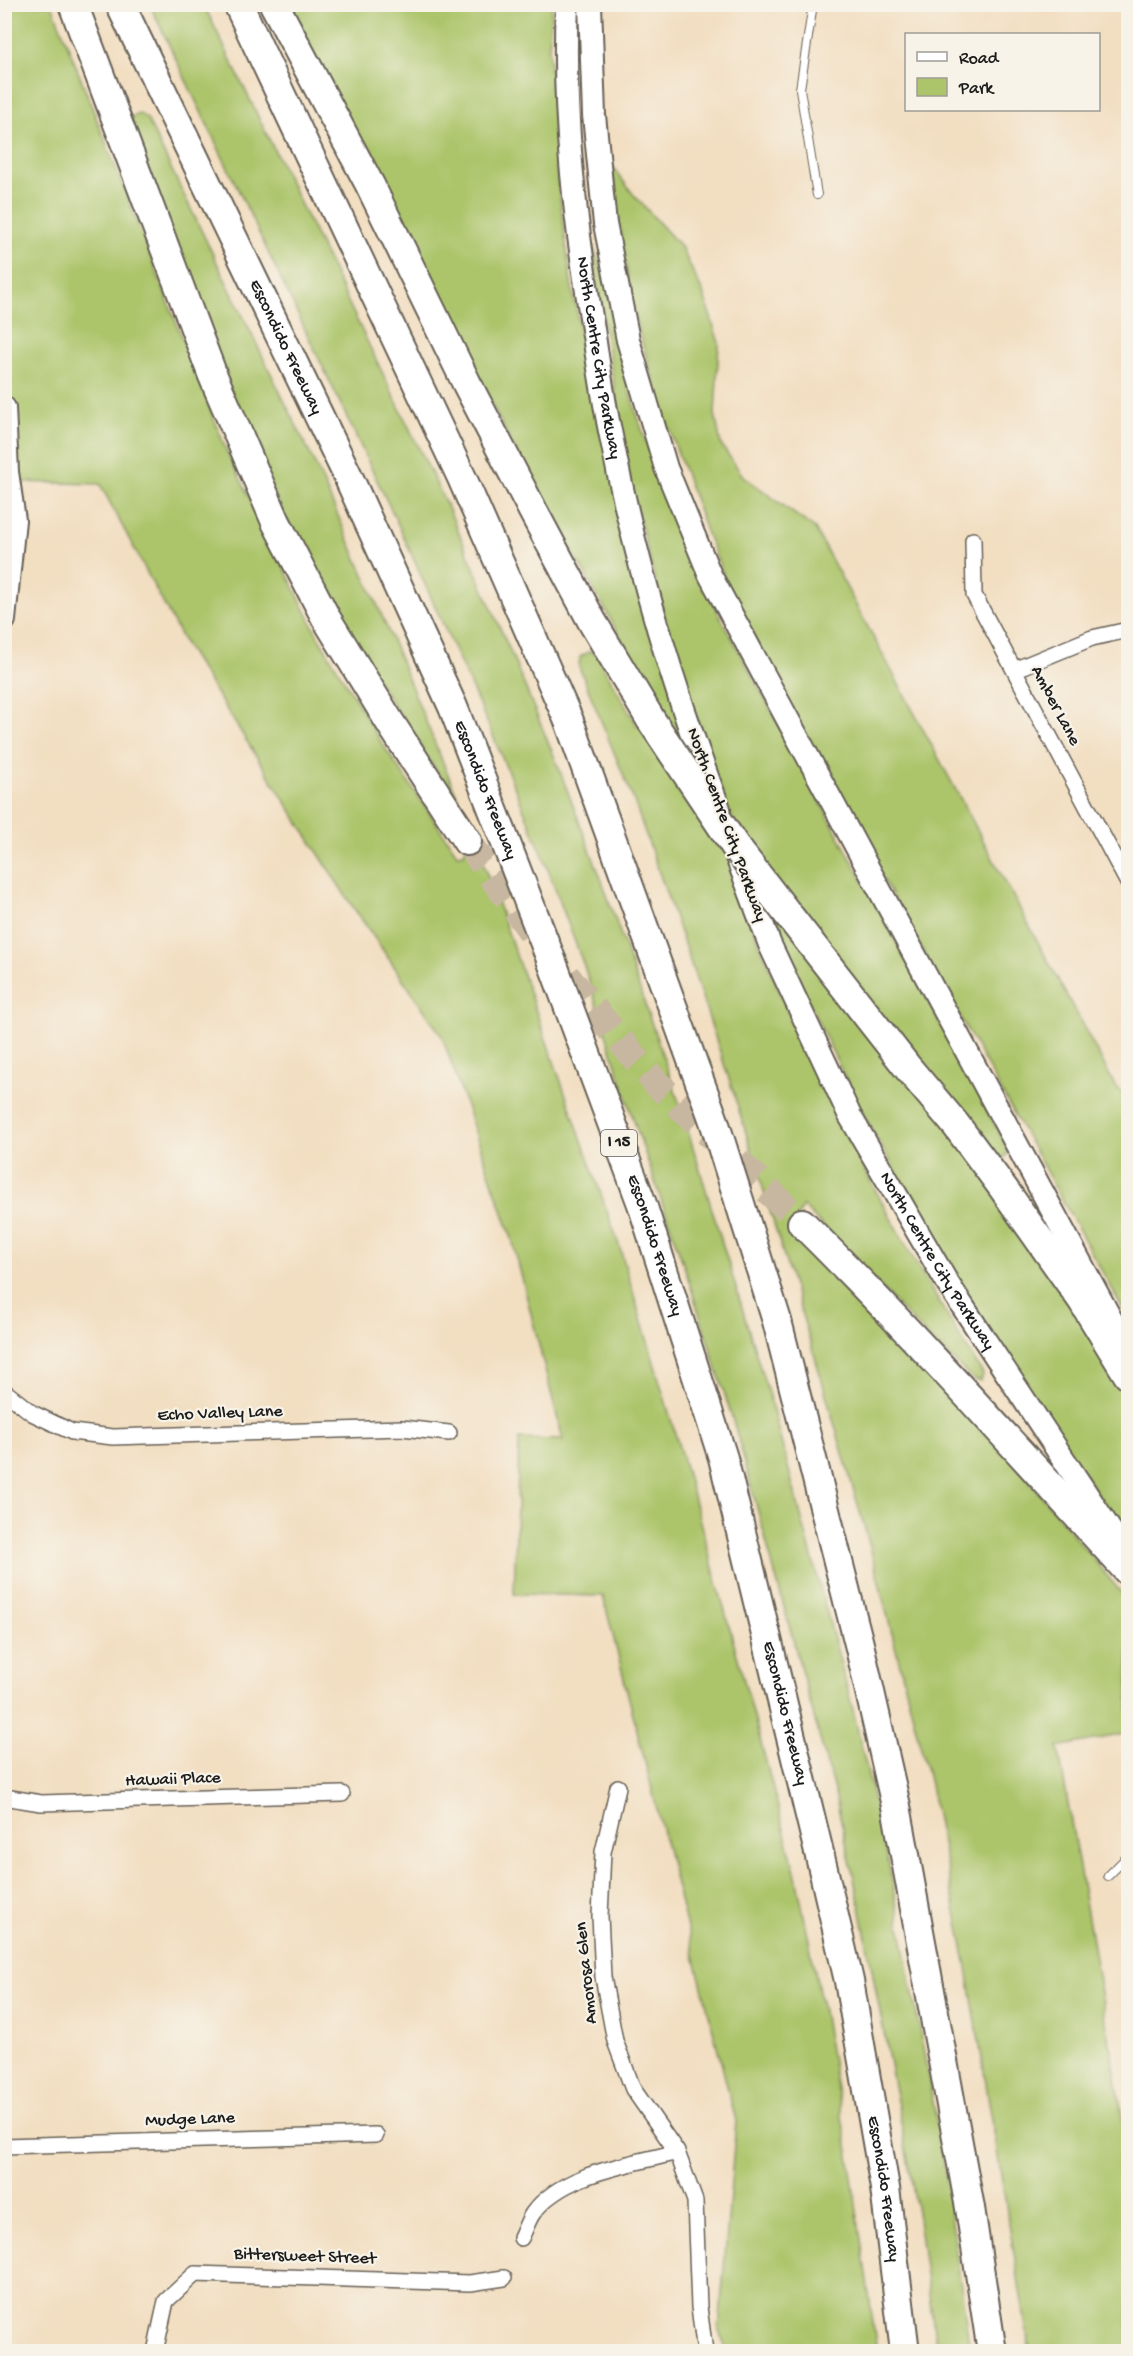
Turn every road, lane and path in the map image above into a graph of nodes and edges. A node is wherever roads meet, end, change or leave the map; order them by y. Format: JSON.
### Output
{"nodes":[{"id":1,"x":73,"y":4,"type":"edge"},
{"id":2,"x":120,"y":4,"type":"edge"},
{"id":3,"x":238,"y":4,"type":"edge"},
{"id":4,"x":274,"y":4,"type":"edge"},
{"id":5,"x":567,"y":4,"type":"edge"},
{"id":6,"x":590,"y":4,"type":"edge"},
{"id":7,"x":813,"y":4,"type":"edge"},
{"id":8,"x":817,"y":195,"type":"dead end"},
{"id":9,"x":4,"y":408,"type":"edge"},
{"id":10,"x":973,"y":540,"type":"dead end"},
{"id":11,"x":4,"y":620,"type":"edge"},
{"id":12,"x":1128,"y":630,"type":"edge"},
{"id":13,"x":1014,"y":670,"type":"junction"},
{"id":14,"x":466,"y":841,"type":"tunnel mouth"},
{"id":15,"x":1128,"y":883,"type":"edge"},
{"id":16,"x":802,"y":1223,"type":"tunnel mouth"},
{"id":17,"x":1128,"y":1351,"type":"edge"},
{"id":18,"x":1128,"y":1375,"type":"edge"},
{"id":19,"x":4,"y":1391,"type":"edge"},
{"id":20,"x":449,"y":1433,"type":"dead end"},
{"id":21,"x":1128,"y":1559,"type":"edge"},
{"id":22,"x":1128,"y":1571,"type":"edge"},
{"id":23,"x":618,"y":1787,"type":"dead end"},
{"id":24,"x":342,"y":1794,"type":"dead end"},
{"id":25,"x":4,"y":1797,"type":"edge"},
{"id":26,"x":1128,"y":1856,"type":"edge"},
{"id":27,"x":1108,"y":1876,"type":"dead end"},
{"id":28,"x":376,"y":2135,"type":"dead end"},
{"id":29,"x":4,"y":2146,"type":"edge"},
{"id":30,"x":677,"y":2152,"type":"junction"},
{"id":31,"x":521,"y":2238,"type":"dead end"},
{"id":32,"x":504,"y":2278,"type":"dead end"},
{"id":33,"x":155,"y":2352,"type":"edge"},
{"id":34,"x":705,"y":2352,"type":"edge"},
{"id":35,"x":905,"y":2352,"type":"edge"},
{"id":36,"x":992,"y":2352,"type":"edge"}],
"edges":[{"from":1,"to":14,"type":"highway"},
{"from":2,"to":35,"type":"highway","name":"Escondido Freeway","number":"I 15"},
{"from":3,"to":36,"type":"highway"},
{"from":4,"to":18,"type":"highway","bridge":true},
{"from":5,"to":21,"type":"main road","name":"North Centre City Parkway"},
{"from":6,"to":17,"type":"main road","name":"North Centre City Parkway"},
{"from":7,"to":8,"type":"lane"},
{"from":9,"to":11,"type":"main road"},
{"from":10,"to":13,"type":"street","name":"Amber Lane"},
{"from":12,"to":13,"type":"street"},
{"from":13,"to":15,"type":"street","name":"Amber Lane"},
{"from":16,"to":22,"type":"highway"},
{"from":19,"to":20,"type":"street","name":"Echo Valley Lane"},
{"from":23,"to":30,"type":"street","name":"Amorosa Glen"},
{"from":24,"to":25,"type":"street","name":"Hawaii Place"},
{"from":26,"to":27,"type":"lane"},
{"from":28,"to":29,"type":"street","name":"Mudge Lane"},
{"from":30,"to":31,"type":"street"},
{"from":30,"to":34,"type":"street","name":"Amorosa Glen"},
{"from":32,"to":33,"type":"street","name":"Bittersweet Street"}]}
